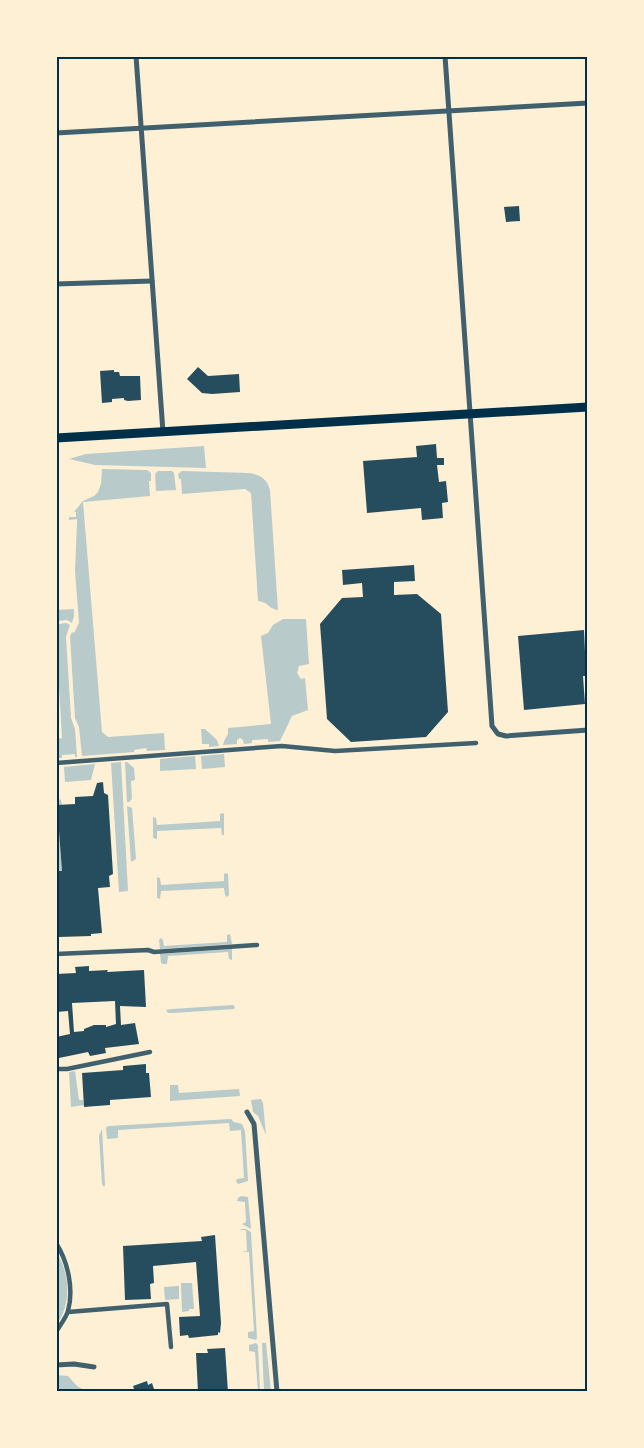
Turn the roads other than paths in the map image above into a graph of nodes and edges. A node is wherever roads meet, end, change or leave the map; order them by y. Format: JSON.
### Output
{"nodes":[{"id":1,"x":136,"y":56,"type":"edge"},
{"id":2,"x":445,"y":56,"type":"edge"},
{"id":3,"x":588,"y":103,"type":"edge"},
{"id":4,"x":448,"y":111,"type":"junction"},
{"id":5,"x":141,"y":128,"type":"junction"},
{"id":6,"x":56,"y":133,"type":"edge"},
{"id":7,"x":152,"y":281,"type":"junction"},
{"id":8,"x":56,"y":284,"type":"edge"},
{"id":9,"x":588,"y":407,"type":"edge"},
{"id":10,"x":469,"y":414,"type":"junction"},
{"id":11,"x":163,"y":432,"type":"junction"},
{"id":12,"x":56,"y":438,"type":"edge"},
{"id":13,"x":588,"y":730,"type":"edge"},
{"id":14,"x":476,"y":744,"type":"dead end"},
{"id":15,"x":56,"y":763,"type":"edge"},
{"id":16,"x":257,"y":945,"type":"dead end"},
{"id":17,"x":56,"y":954,"type":"edge"},
{"id":18,"x":150,"y":1052,"type":"dead end"},
{"id":19,"x":56,"y":1069,"type":"edge"},
{"id":20,"x":247,"y":1112,"type":"dead end"},
{"id":21,"x":56,"y":1243,"type":"edge"},
{"id":22,"x":68,"y":1312,"type":"junction"},
{"id":23,"x":56,"y":1332,"type":"edge"},
{"id":24,"x":171,"y":1347,"type":"dead end"},
{"id":25,"x":56,"y":1366,"type":"edge"},
{"id":26,"x":94,"y":1367,"type":"dead end"},
{"id":27,"x":277,"y":1392,"type":"edge"}],
"edges":[{"from":1,"to":5,"type":"street"},
{"from":2,"to":4,"type":"street"},
{"from":3,"to":4,"type":"street"},
{"from":4,"to":5,"type":"street"},
{"from":4,"to":10,"type":"street"},
{"from":5,"to":6,"type":"street"},
{"from":5,"to":7,"type":"street"},
{"from":7,"to":8,"type":"street"},
{"from":7,"to":11,"type":"street"},
{"from":9,"to":10,"type":"main road"},
{"from":10,"to":11,"type":"main road"},
{"from":10,"to":13,"type":"street"},
{"from":11,"to":12,"type":"main road"},
{"from":14,"to":15,"type":"street"},
{"from":16,"to":17,"type":"street"},
{"from":18,"to":19,"type":"street"},
{"from":20,"to":27,"type":"street"},
{"from":21,"to":22,"type":"street"},
{"from":22,"to":23,"type":"street"},
{"from":22,"to":24,"type":"street"},
{"from":25,"to":26,"type":"street"}]}
